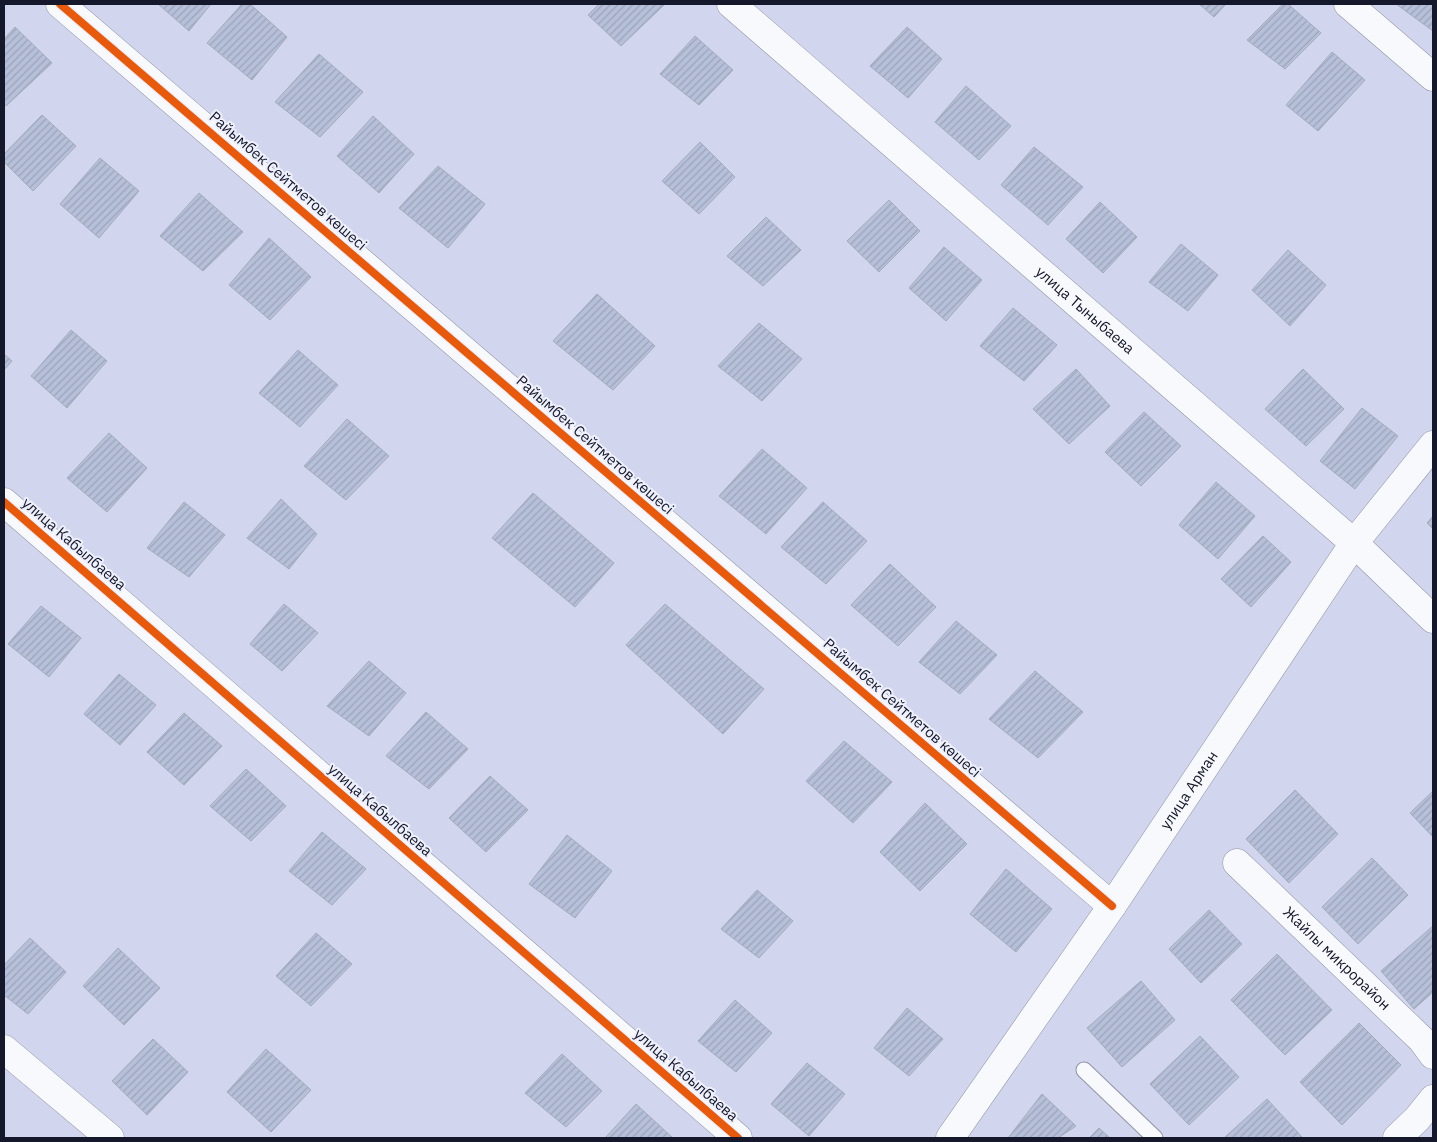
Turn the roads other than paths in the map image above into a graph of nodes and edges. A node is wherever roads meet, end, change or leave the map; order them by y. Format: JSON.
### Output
{"nodes":[{"id":1,"x":60,"y":4,"type":"edge"},
{"id":2,"x":731,"y":4,"type":"edge"},
{"id":3,"x":1348,"y":4,"type":"edge"},
{"id":4,"x":1433,"y":77,"type":"edge"},
{"id":5,"x":1433,"y":445,"type":"edge"},
{"id":6,"x":4,"y":502,"type":"edge"},
{"id":7,"x":1354,"y":543,"type":"junction"},
{"id":8,"x":1433,"y":619,"type":"edge"},
{"id":9,"x":1237,"y":863,"type":"dead end"},
{"id":10,"x":1112,"y":906,"type":"junction"},
{"id":11,"x":4,"y":1049,"type":"edge"},
{"id":12,"x":1433,"y":1055,"type":"edge"},
{"id":13,"x":1084,"y":1070,"type":"dead end"},
{"id":14,"x":1428,"y":1118,"type":"edge"},
{"id":15,"x":110,"y":1138,"type":"edge"},
{"id":16,"x":738,"y":1138,"type":"edge"},
{"id":17,"x":950,"y":1138,"type":"edge"},
{"id":18,"x":1155,"y":1138,"type":"edge"},
{"id":19,"x":1397,"y":1138,"type":"edge"}],
"edges":[{"from":1,"to":10,"type":"street","name":"Райымбек Сейтметов көшесі"},
{"from":2,"to":7,"type":"street","name":"улица Тыныбаева"},
{"from":3,"to":4,"type":"street"},
{"from":5,"to":7,"type":"street","name":"улица Арман"},
{"from":6,"to":16,"type":"street","name":"улица Кабылбаева"},
{"from":7,"to":8,"type":"street","name":"улица Тыныбаева"},
{"from":7,"to":10,"type":"street","name":"улица Арман"},
{"from":9,"to":12,"type":"street","name":"Жайлы микрорайон"},
{"from":10,"to":17,"type":"street","name":"улица Арман"},
{"from":11,"to":15,"type":"street"},
{"from":13,"to":18,"type":"lane"},
{"from":14,"to":19,"type":"street"}]}
